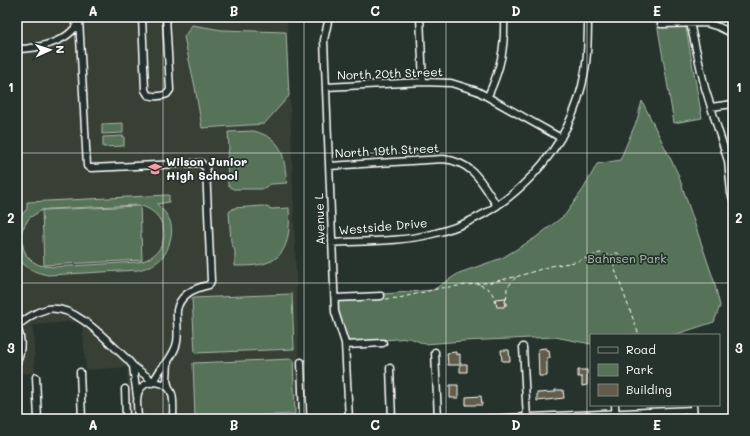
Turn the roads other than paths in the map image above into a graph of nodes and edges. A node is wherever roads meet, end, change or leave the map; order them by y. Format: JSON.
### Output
{"nodes":[{"id":1,"x":142,"y":17,"type":"edge"},
{"id":2,"x":166,"y":17,"type":"edge"},
{"id":3,"x":328,"y":17,"type":"edge"},
{"id":4,"x":420,"y":17,"type":"edge"},
{"id":5,"x":504,"y":17,"type":"edge"},
{"id":6,"x":588,"y":17,"type":"edge"},
{"id":7,"x":79,"y":18,"type":"edge"},
{"id":8,"x":690,"y":23,"type":"junction"},
{"id":9,"x":661,"y":24,"type":"dead end"},
{"id":10,"x":733,"y":34,"type":"edge"},
{"id":11,"x":17,"y":49,"type":"edge"},
{"id":12,"x":423,"y":82,"type":"junction"},
{"id":13,"x":326,"y":86,"type":"junction"},
{"id":14,"x":488,"y":96,"type":"junction"},
{"id":15,"x":733,"y":104,"type":"edge"},
{"id":16,"x":711,"y":107,"type":"junction"},
{"id":17,"x":561,"y":138,"type":"junction"},
{"id":18,"x":329,"y":166,"type":"junction"},
{"id":19,"x":733,"y":199,"type":"edge"},
{"id":20,"x":497,"y":206,"type":"junction"},
{"id":21,"x":332,"y":243,"type":"junction"},
{"id":22,"x":335,"y":298,"type":"junction"},
{"id":23,"x":381,"y":298,"type":"road end"},
{"id":24,"x":17,"y":326,"type":"edge"},
{"id":25,"x":383,"y":343,"type":"dead end"},
{"id":26,"x":346,"y":345,"type":"junction"},
{"id":27,"x":523,"y":348,"type":"dead end"},
{"id":28,"x":436,"y":352,"type":"dead end"},
{"id":29,"x":168,"y":361,"type":"junction"},
{"id":30,"x":17,"y":362,"type":"edge"},
{"id":31,"x":301,"y":362,"type":"dead end"},
{"id":32,"x":133,"y":366,"type":"junction"},
{"id":33,"x":390,"y":368,"type":"dead end"},
{"id":34,"x":80,"y":372,"type":"dead end"},
{"id":35,"x":36,"y":377,"type":"dead end"},
{"id":36,"x":152,"y":382,"type":"junction"},
{"id":37,"x":168,"y":388,"type":"junction"},
{"id":38,"x":125,"y":389,"type":"dead end"},
{"id":39,"x":137,"y":397,"type":"junction"},
{"id":40,"x":615,"y":406,"type":"edge"},
{"id":41,"x":693,"y":407,"type":"edge"},
{"id":42,"x":616,"y":416,"type":"edge"},
{"id":43,"x":527,"y":418,"type":"edge"},
{"id":44,"x":38,"y":419,"type":"edge"},
{"id":45,"x":82,"y":419,"type":"edge"},
{"id":46,"x":126,"y":419,"type":"edge"},
{"id":47,"x":138,"y":419,"type":"edge"},
{"id":48,"x":173,"y":419,"type":"edge"},
{"id":49,"x":303,"y":419,"type":"edge"},
{"id":50,"x":349,"y":419,"type":"edge"},
{"id":51,"x":392,"y":419,"type":"edge"},
{"id":52,"x":438,"y":419,"type":"edge"},
{"id":53,"x":487,"y":419,"type":"edge"},
{"id":54,"x":694,"y":419,"type":"edge"}],
"edges":[{"from":1,"to":2,"type":"street"},
{"from":3,"to":13,"type":"street","name":"Avenue L"},
{"from":4,"to":12,"type":"street"},
{"from":5,"to":14,"type":"street"},
{"from":6,"to":17,"type":"street","name":"Westside Drive"},
{"from":7,"to":11,"type":"street"},
{"from":7,"to":29,"type":"street"},
{"from":8,"to":9,"type":"street"},
{"from":8,"to":10,"type":"street"},
{"from":8,"to":16,"type":"street"},
{"from":12,"to":13,"type":"street","name":"North 20th Street"},
{"from":12,"to":14,"type":"street","name":"North 20th Street"},
{"from":13,"to":18,"type":"street","name":"Avenue L"},
{"from":14,"to":17,"type":"street","name":"North 20th Street"},
{"from":15,"to":16,"type":"street"},
{"from":16,"to":19,"type":"street"},
{"from":17,"to":20,"type":"street","name":"Westside Drive"},
{"from":18,"to":20,"type":"street","name":"North 19th Street"},
{"from":18,"to":21,"type":"street","name":"Avenue L"},
{"from":20,"to":21,"type":"street","name":"Westside Drive"},
{"from":21,"to":22,"type":"street","name":"Avenue L"},
{"from":22,"to":23,"type":"street"},
{"from":22,"to":26,"type":"street","name":"Avenue L"},
{"from":24,"to":30,"type":"street"},
{"from":24,"to":32,"type":"street"},
{"from":25,"to":26,"type":"street"},
{"from":26,"to":50,"type":"street","name":"Avenue L"},
{"from":27,"to":43,"type":"street"},
{"from":28,"to":52,"type":"street"},
{"from":29,"to":36,"type":"street"},
{"from":29,"to":37,"type":"street"},
{"from":31,"to":49,"type":"street"},
{"from":32,"to":36,"type":"street"},
{"from":32,"to":39,"type":"street"},
{"from":33,"to":51,"type":"street"},
{"from":34,"to":45,"type":"street"},
{"from":35,"to":44,"type":"street"},
{"from":36,"to":37,"type":"street"},
{"from":36,"to":39,"type":"street"},
{"from":37,"to":48,"type":"street"},
{"from":38,"to":46,"type":"street"},
{"from":39,"to":47,"type":"street"},
{"from":40,"to":42,"type":"street"},
{"from":41,"to":42,"type":"street"},
{"from":41,"to":54,"type":"street"},
{"from":42,"to":43,"type":"street"},
{"from":43,"to":53,"type":"street"}]}
